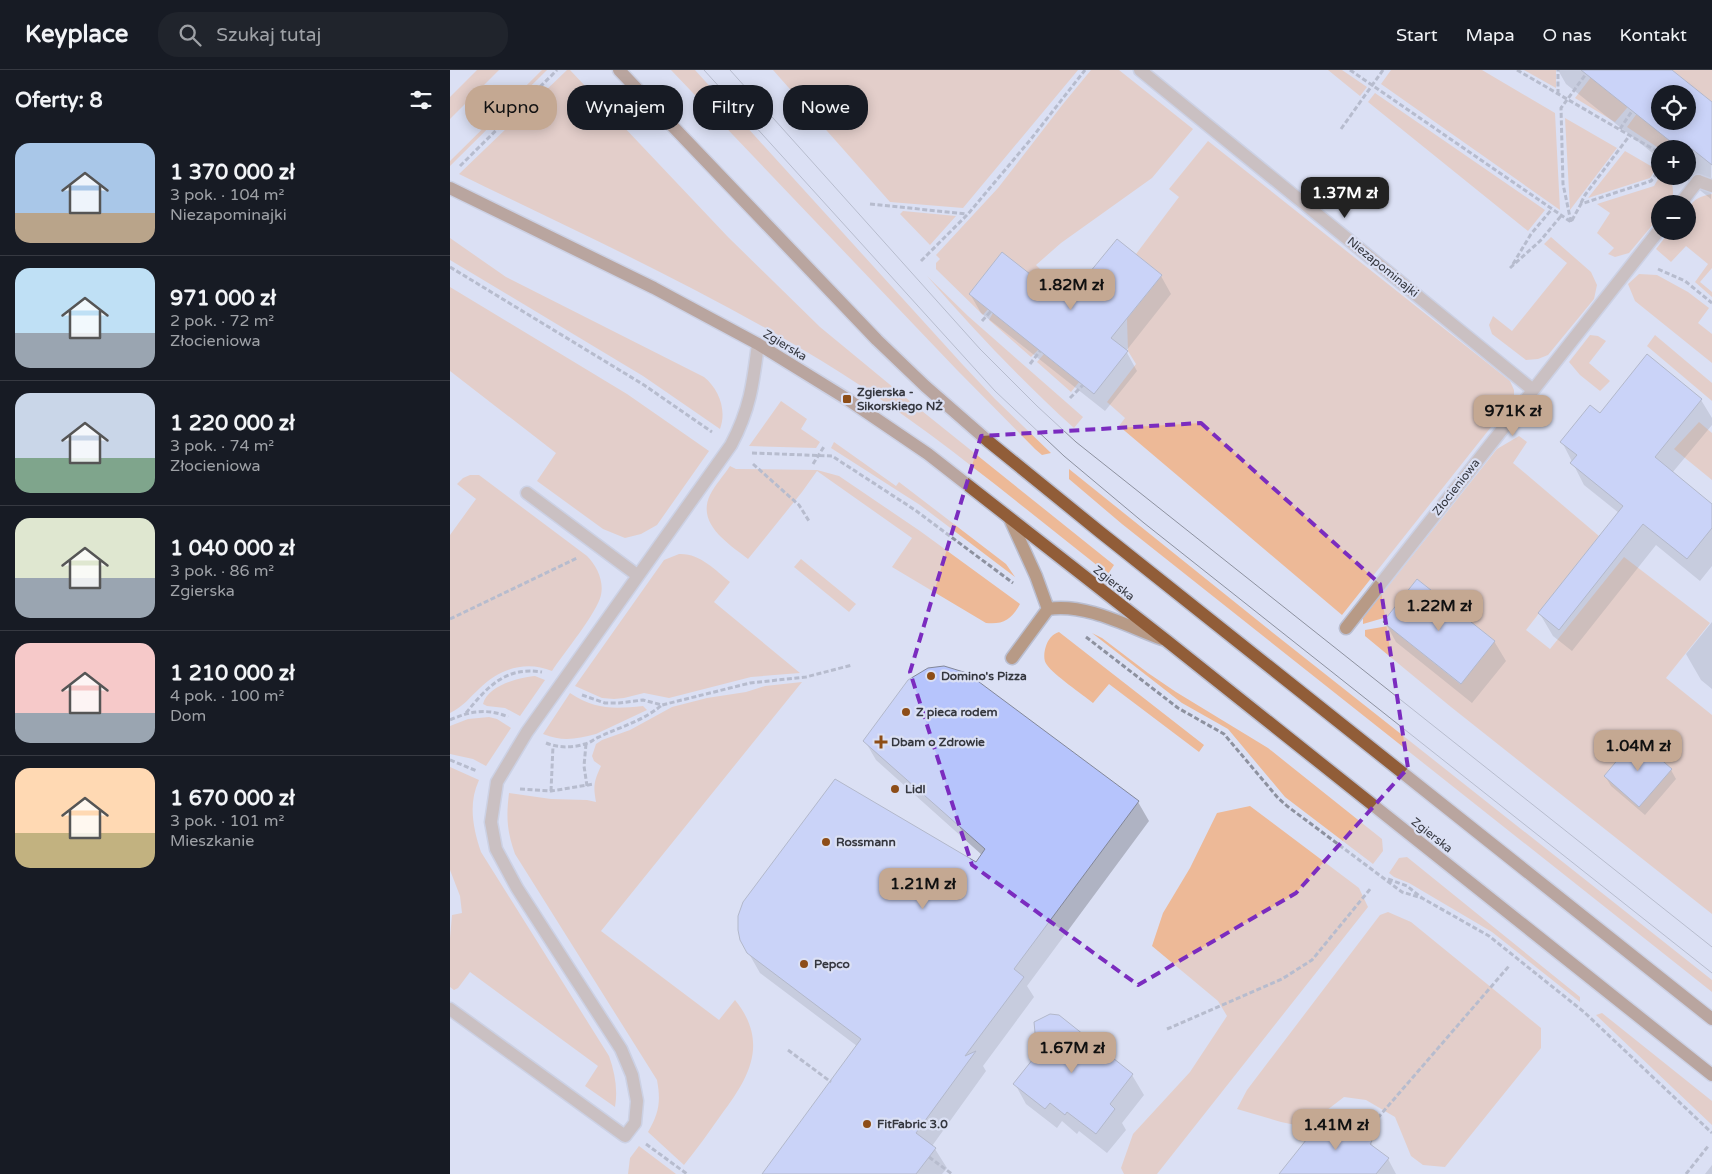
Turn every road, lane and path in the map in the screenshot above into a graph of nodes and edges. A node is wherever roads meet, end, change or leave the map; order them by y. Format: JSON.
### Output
{"nodes":[{"id":1,"x":557,"y":70,"type":"edge"},
{"id":2,"x":619,"y":70,"type":"edge"},
{"id":3,"x":1085,"y":70,"type":"edge"},
{"id":4,"x":1140,"y":70,"type":"edge"},
{"id":5,"x":1350,"y":70,"type":"edge"},
{"id":6,"x":1383,"y":70,"type":"edge"},
{"id":7,"x":1517,"y":70,"type":"edge"},
{"id":8,"x":1558,"y":70,"type":"edge"},
{"id":9,"x":1586,"y":74,"type":"dead end"},
{"id":10,"x":1374,"y":85,"type":"junction"},
{"id":11,"x":1558,"y":94,"type":"junction"},
{"id":12,"x":1568,"y":100,"type":"junction"},
{"id":13,"x":1632,"y":111,"type":"dead end"},
{"id":14,"x":1341,"y":129,"type":"dead end"},
{"id":15,"x":1620,"y":129,"type":"junction"},
{"id":16,"x":1630,"y":135,"type":"junction"},
{"id":17,"x":1651,"y":148,"type":"edge"},
{"id":18,"x":454,"y":172,"type":"dead end"},
{"id":19,"x":1651,"y":181,"type":"edge"},
{"id":20,"x":1712,"y":186,"type":"edge"},
{"id":21,"x":450,"y":188,"type":"edge"},
{"id":22,"x":1687,"y":195,"type":"edge"},
{"id":23,"x":870,"y":204,"type":"dead end"},
{"id":24,"x":1581,"y":204,"type":"junction"},
{"id":25,"x":1552,"y":210,"type":"junction"},
{"id":26,"x":968,"y":214,"type":"junction"},
{"id":27,"x":1561,"y":216,"type":"junction"},
{"id":28,"x":1571,"y":222,"type":"junction"},
{"id":29,"x":1651,"y":240,"type":"edge"},
{"id":30,"x":1636,"y":259,"type":"junction"},
{"id":31,"x":921,"y":261,"type":"dead end"},
{"id":32,"x":450,"y":267,"type":"edge"},
{"id":33,"x":1712,"y":303,"type":"edge"},
{"id":34,"x":991,"y":312,"type":"dead end"},
{"id":35,"x":982,"y":321,"type":"dead end"},
{"id":36,"x":758,"y":344,"type":"junction"},
{"id":37,"x":1040,"y":351,"type":"dead end"},
{"id":38,"x":1030,"y":364,"type":"dead end"},
{"id":39,"x":1083,"y":385,"type":"dead end"},
{"id":40,"x":1533,"y":390,"type":"junction"},
{"id":41,"x":1070,"y":398,"type":"dead end"},
{"id":42,"x":825,"y":444,"type":"dead end"},
{"id":43,"x":731,"y":445,"type":"junction"},
{"id":44,"x":819,"y":455,"type":"junction"},
{"id":45,"x":753,"y":464,"type":"dead end"},
{"id":46,"x":813,"y":464,"type":"dead end"},
{"id":47,"x":527,"y":493,"type":"dead end"},
{"id":48,"x":1010,"y":519,"type":"junction"},
{"id":49,"x":809,"y":521,"type":"dead end"},
{"id":50,"x":600,"y":547,"type":"junction"},
{"id":51,"x":637,"y":575,"type":"junction"},
{"id":52,"x":1017,"y":586,"type":"dead end"},
{"id":53,"x":1048,"y":609,"type":"junction"},
{"id":54,"x":450,"y":619,"type":"edge"},
{"id":55,"x":1346,"y":628,"type":"dead end"},
{"id":56,"x":1081,"y":632,"type":"dead end"},
{"id":57,"x":1167,"y":641,"type":"junction"},
{"id":58,"x":1012,"y":658,"type":"dead end"},
{"id":59,"x":852,"y":665,"type":"dead end"},
{"id":60,"x":562,"y":683,"type":"junction"},
{"id":61,"x":466,"y":712,"type":"dead end"},
{"id":62,"x":586,"y":744,"type":"dead end"},
{"id":63,"x":553,"y":746,"type":"dead end"},
{"id":64,"x":587,"y":786,"type":"dead end"},
{"id":65,"x":551,"y":791,"type":"dead end"},
{"id":66,"x":1385,"y":878,"type":"junction"},
{"id":67,"x":1371,"y":888,"type":"dead end"},
{"id":68,"x":1422,"y":898,"type":"junction"},
{"id":69,"x":1509,"y":966,"type":"dead end"},
{"id":70,"x":450,"y":1008,"type":"edge"},
{"id":71,"x":1712,"y":1019,"type":"edge"},
{"id":72,"x":1167,"y":1029,"type":"dead end"},
{"id":73,"x":788,"y":1050,"type":"dead end"},
{"id":74,"x":1712,"y":1075,"type":"edge"},
{"id":75,"x":831,"y":1082,"type":"dead end"},
{"id":76,"x":1712,"y":1133,"type":"edge"},
{"id":77,"x":1363,"y":1135,"type":"dead end"},
{"id":78,"x":625,"y":1136,"type":"junction"},
{"id":79,"x":1708,"y":1145,"type":"dead end"},
{"id":80,"x":929,"y":1157,"type":"dead end"},
{"id":81,"x":687,"y":1174,"type":"edge"},
{"id":82,"x":952,"y":1174,"type":"edge"},
{"id":83,"x":1686,"y":1174,"type":"edge"}],
"edges":[{"from":1,"to":18,"type":"path"},
{"from":2,"to":71,"type":"main road"},
{"from":3,"to":26,"type":"path"},
{"from":4,"to":40,"type":"street","name":"Niezapominajki"},
{"from":5,"to":10,"type":"path"},
{"from":6,"to":10,"type":"path"},
{"from":7,"to":11,"type":"path"},
{"from":8,"to":11,"type":"path"},
{"from":9,"to":12,"type":"path"},
{"from":10,"to":14,"type":"path"},
{"from":10,"to":25,"type":"path"},
{"from":11,"to":12,"type":"path"},
{"from":12,"to":15,"type":"path"},
{"from":12,"to":28,"type":"path"},
{"from":13,"to":15,"type":"path"},
{"from":15,"to":16,"type":"path"},
{"from":16,"to":17,"type":"path"},
{"from":16,"to":24,"type":"path"},
{"from":19,"to":24,"type":"path"},
{"from":20,"to":22,"type":"street"},
{"from":21,"to":36,"type":"main road","name":"Zgierska"},
{"from":23,"to":26,"type":"path"},
{"from":24,"to":28,"type":"path"},
{"from":25,"to":27,"type":"path"},
{"from":25,"to":27,"type":"path"},
{"from":26,"to":31,"type":"path"},
{"from":27,"to":28,"type":"path"},
{"from":29,"to":30,"type":"street","name":"Złocieniowa"},
{"from":30,"to":33,"type":"path"},
{"from":30,"to":40,"type":"street","name":"Złocieniowa"},
{"from":32,"to":43,"type":"path"},
{"from":34,"to":35,"type":"path"},
{"from":36,"to":43,"type":"street"},
{"from":36,"to":48,"type":"main road","name":"Zgierska"},
{"from":37,"to":38,"type":"path"},
{"from":39,"to":41,"type":"path"},
{"from":40,"to":55,"type":"street","name":"Złocieniowa"},
{"from":42,"to":44,"type":"path"},
{"from":43,"to":44,"type":"path"},
{"from":43,"to":51,"type":"street"},
{"from":44,"to":46,"type":"path"},
{"from":44,"to":52,"type":"path"},
{"from":45,"to":49,"type":"path"},
{"from":47,"to":50,"type":"street"},
{"from":48,"to":53,"type":"street"},
{"from":48,"to":57,"type":"main road","name":"Zgierska"},
{"from":50,"to":51,"type":"street"},
{"from":50,"to":54,"type":"path"},
{"from":51,"to":60,"type":"street"},
{"from":53,"to":57,"type":"street"},
{"from":53,"to":58,"type":"street"},
{"from":56,"to":66,"type":"path"},
{"from":57,"to":74,"type":"main road","name":"Zgierska"},
{"from":59,"to":60,"type":"path"},
{"from":60,"to":61,"type":"path"},
{"from":60,"to":78,"type":"street"},
{"from":62,"to":64,"type":"path"},
{"from":63,"to":65,"type":"path"},
{"from":66,"to":68,"type":"path"},
{"from":66,"to":68,"type":"path"},
{"from":67,"to":72,"type":"path"},
{"from":68,"to":76,"type":"path"},
{"from":69,"to":77,"type":"path"},
{"from":70,"to":78,"type":"street"},
{"from":73,"to":75,"type":"path"},
{"from":78,"to":81,"type":"path"},
{"from":79,"to":83,"type":"path"},
{"from":80,"to":82,"type":"path"}]}
